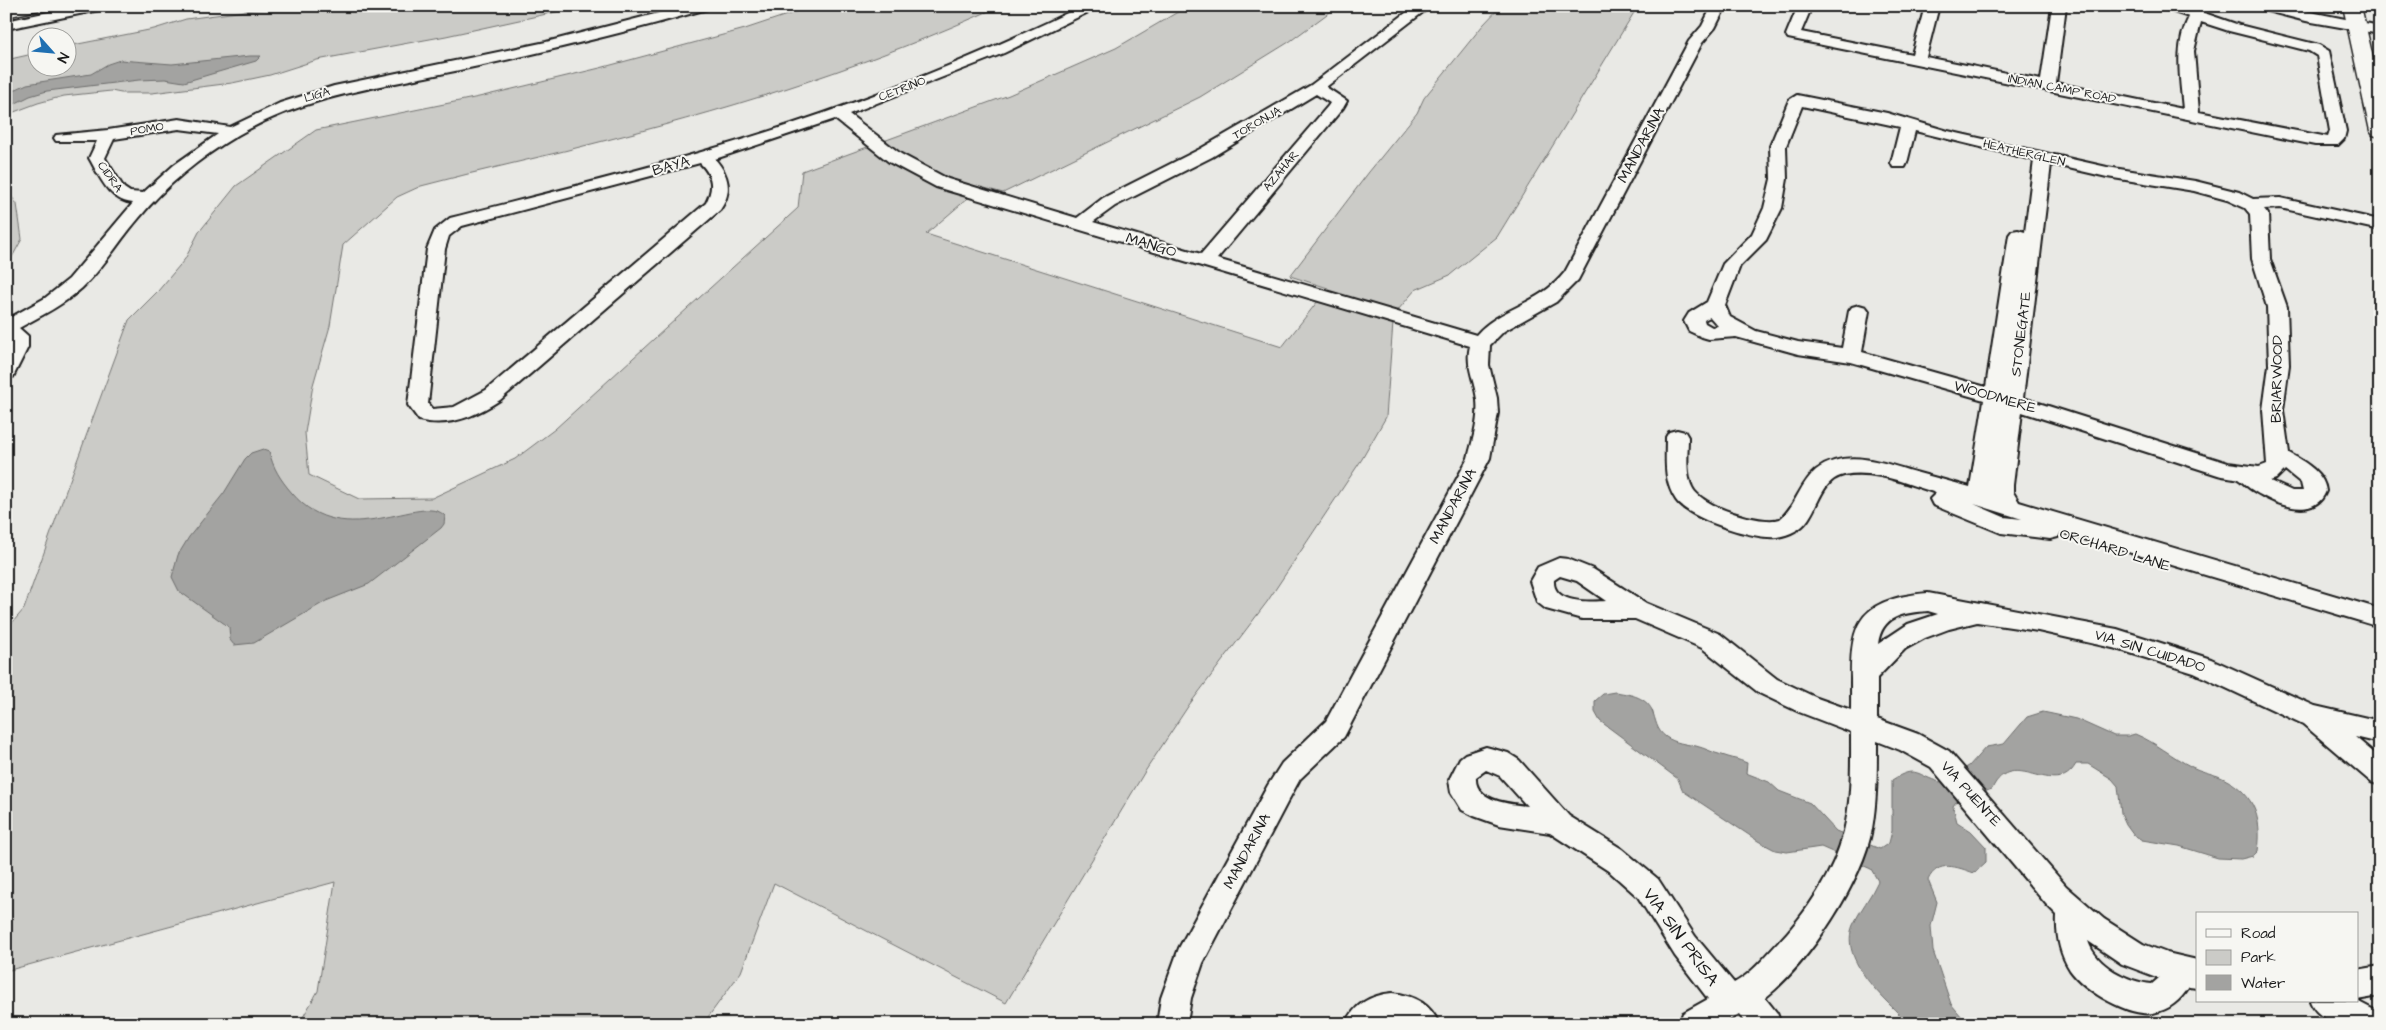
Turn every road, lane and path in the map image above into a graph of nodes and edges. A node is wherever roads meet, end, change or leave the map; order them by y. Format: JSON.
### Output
{"nodes":[{"id":1,"x":32,"y":6,"type":"edge"},
{"id":2,"x":99,"y":6,"type":"edge"},
{"id":3,"x":702,"y":6,"type":"edge"},
{"id":4,"x":1094,"y":6,"type":"edge"},
{"id":5,"x":1424,"y":6,"type":"edge"},
{"id":6,"x":1719,"y":6,"type":"edge"},
{"id":7,"x":1805,"y":6,"type":"edge"},
{"id":8,"x":1932,"y":6,"type":"edge"},
{"id":9,"x":2059,"y":6,"type":"edge"},
{"id":10,"x":2170,"y":6,"type":"edge"},
{"id":11,"x":2264,"y":6,"type":"edge"},
{"id":12,"x":2352,"y":6,"type":"edge"},
{"id":13,"x":6,"y":12,"type":"edge"},
{"id":14,"x":2197,"y":16,"type":"junction"},
{"id":15,"x":2376,"y":24,"type":"edge"},
{"id":16,"x":6,"y":25,"type":"edge"},
{"id":17,"x":2357,"y":26,"type":"junction"},
{"id":18,"x":2380,"y":47,"type":"edge"},
{"id":19,"x":1918,"y":60,"type":"junction"},
{"id":20,"x":2048,"y":86,"type":"junction"},
{"id":21,"x":1316,"y":88,"type":"junction"},
{"id":22,"x":838,"y":113,"type":"junction"},
{"id":23,"x":2191,"y":115,"type":"junction"},
{"id":24,"x":1908,"y":125,"type":"junction"},
{"id":25,"x":2380,"y":131,"type":"edge"},
{"id":26,"x":232,"y":132,"type":"junction"},
{"id":27,"x":108,"y":135,"type":"junction"},
{"id":28,"x":62,"y":138,"type":"dead end"},
{"id":29,"x":2036,"y":156,"type":"junction"},
{"id":30,"x":704,"y":157,"type":"junction"},
{"id":31,"x":1899,"y":163,"type":"dead end"},
{"id":32,"x":147,"y":198,"type":"junction"},
{"id":33,"x":2251,"y":204,"type":"junction"},
{"id":34,"x":1080,"y":224,"type":"junction"},
{"id":35,"x":2380,"y":225,"type":"edge"},
{"id":36,"x":1205,"y":262,"type":"junction"},
{"id":37,"x":1716,"y":309,"type":"joint"},
{"id":38,"x":1860,"y":311,"type":"dead end"},
{"id":39,"x":6,"y":328,"type":"edge"},
{"id":40,"x":1481,"y":343,"type":"junction"},
{"id":41,"x":1851,"y":356,"type":"junction"},
{"id":42,"x":6,"y":372,"type":"edge"},
{"id":43,"x":2004,"y":399,"type":"junction"},
{"id":44,"x":1677,"y":437,"type":"dead end"},
{"id":45,"x":2276,"y":463,"type":"junction"},
{"id":46,"x":2246,"y":475,"type":"junction"},
{"id":47,"x":1983,"y":504,"type":"junction"},
{"id":48,"x":2011,"y":507,"type":"junction"},
{"id":49,"x":1896,"y":607,"type":"junction"},
{"id":50,"x":1637,"y":610,"type":"dead end"},
{"id":51,"x":1980,"y":613,"type":"junction"},
{"id":52,"x":2380,"y":618,"type":"edge"},
{"id":53,"x":1920,"y":629,"type":"junction"},
{"id":54,"x":2380,"y":629,"type":"edge"},
{"id":55,"x":1863,"y":676,"type":"junction"},
{"id":56,"x":2312,"y":716,"type":"junction"},
{"id":57,"x":1863,"y":726,"type":"junction"},
{"id":58,"x":2380,"y":732,"type":"edge"},
{"id":59,"x":2380,"y":774,"type":"edge"},
{"id":60,"x":1557,"y":822,"type":"dead end"},
{"id":61,"x":2072,"y":909,"type":"junction"},
{"id":62,"x":2190,"y":973,"type":"edge"},
{"id":63,"x":2380,"y":981,"type":"edge"},
{"id":64,"x":2358,"y":985,"type":"edge"},
{"id":65,"x":1736,"y":998,"type":"junction"},
{"id":66,"x":2327,"y":1002,"type":"edge"},
{"id":67,"x":1172,"y":1024,"type":"edge"},
{"id":68,"x":1361,"y":1024,"type":"edge"},
{"id":69,"x":1424,"y":1024,"type":"edge"},
{"id":70,"x":1694,"y":1024,"type":"edge"},
{"id":71,"x":1766,"y":1024,"type":"edge"},
{"id":72,"x":2370,"y":1024,"type":"edge"}],
"edges":[{"from":1,"to":13,"type":"main road"},
{"from":2,"to":16,"type":"street"},
{"from":3,"to":26,"type":"street","name":"LIGA"},
{"from":4,"to":22,"type":"street","name":"CETRINO"},
{"from":5,"to":21,"type":"street","name":"TORONJA"},
{"from":6,"to":40,"type":"street","name":"MANDARINA"},
{"from":7,"to":19,"type":"street","name":"INDIAN CAMP ROAD"},
{"from":8,"to":19,"type":"street"},
{"from":9,"to":20,"type":"street"},
{"from":10,"to":14,"type":"street"},
{"from":11,"to":17,"type":"street"},
{"from":12,"to":17,"type":"main road"},
{"from":14,"to":23,"type":"street"},
{"from":14,"to":23,"type":"street","name":"INDIAN CAMP ROAD"},
{"from":15,"to":17,"type":"street"},
{"from":15,"to":18,"type":"main road"},
{"from":17,"to":25,"type":"main road"},
{"from":19,"to":20,"type":"street","name":"INDIAN CAMP ROAD"},
{"from":20,"to":23,"type":"street","name":"INDIAN CAMP ROAD"},
{"from":21,"to":34,"type":"street","name":"TORONJA"},
{"from":21,"to":36,"type":"street","name":"AZAHAR"},
{"from":22,"to":30,"type":"street","name":"CETRINO"},
{"from":22,"to":34,"type":"street","name":"MANGO"},
{"from":24,"to":29,"type":"street","name":"HEATHERGLEN"},
{"from":24,"to":31,"type":"street"},
{"from":24,"to":37,"type":"street","name":"HEATHERGLEN"},
{"from":26,"to":27,"type":"street","name":"POMO"},
{"from":26,"to":32,"type":"street","name":"LIGA"},
{"from":27,"to":28,"type":"street","name":"POMO"},
{"from":27,"to":32,"type":"street","name":"CIDRA"},
{"from":29,"to":33,"type":"street","name":"HEATHERGLEN"},
{"from":29,"to":43,"type":"street","name":"STONEGATE"},
{"from":30,"to":30,"type":"street","name":"BAYA"},
{"from":32,"to":39,"type":"street","name":"LIGA"},
{"from":33,"to":35,"type":"street"},
{"from":33,"to":45,"type":"street","name":"BRIARWOOD"},
{"from":34,"to":36,"type":"street","name":"MANGO"},
{"from":36,"to":40,"type":"street","name":"MANGO"},
{"from":37,"to":41,"type":"street","name":"WOODMERE"},
{"from":38,"to":41,"type":"street"},
{"from":39,"to":42,"type":"street"},
{"from":40,"to":67,"type":"street","name":"MANDARINA"},
{"from":41,"to":43,"type":"street","name":"WOODMERE"},
{"from":43,"to":46,"type":"street","name":"WOODMERE"},
{"from":43,"to":47,"type":"street","name":"STONEGATE"},
{"from":43,"to":48,"type":"street","name":"STONEGATE"},
{"from":44,"to":47,"type":"street","name":"ORCHARD LANE"},
{"from":45,"to":46,"type":"street","name":"WOODMERE"},
{"from":45,"to":46,"type":"street"},
{"from":47,"to":48,"type":"street","name":"ORCHARD LANE"},
{"from":47,"to":54,"type":"street","name":"ORCHARD LANE"},
{"from":48,"to":52,"type":"street","name":"ORCHARD LANE"},
{"from":49,"to":51,"type":"street","name":"VIA SIN CUIDADO"},
{"from":49,"to":53,"type":"street"},
{"from":49,"to":55,"type":"street","name":"VIA SIN CUIDADO"},
{"from":50,"to":57,"type":"street","name":"VIA PUENTE"},
{"from":51,"to":53,"type":"street","name":"VIA SIN CUIDADO"},
{"from":51,"to":56,"type":"street","name":"VIA SIN CUIDADO"},
{"from":53,"to":55,"type":"street","name":"VIA SIN CUIDADO"},
{"from":55,"to":57,"type":"street","name":"VIA SIN CUIDADO"},
{"from":56,"to":58,"type":"street","name":"VIA SIN CUIDADO"},
{"from":56,"to":59,"type":"street","name":"VIA SIN CUIDADO"},
{"from":57,"to":61,"type":"street","name":"VIA PUENTE"},
{"from":57,"to":65,"type":"street","name":"VIA SIN CUIDADO"},
{"from":60,"to":65,"type":"street","name":"VIA SIN PRISA"},
{"from":61,"to":62,"type":"street","name":"VIA PUENTE"},
{"from":61,"to":62,"type":"street"},
{"from":63,"to":64,"type":"street"},
{"from":65,"to":70,"type":"street","name":"VIA SIN CUIDADO"},
{"from":65,"to":71,"type":"street","name":"VIA SIN PRISA"},
{"from":66,"to":72,"type":"street"},
{"from":68,"to":69,"type":"street"}]}
